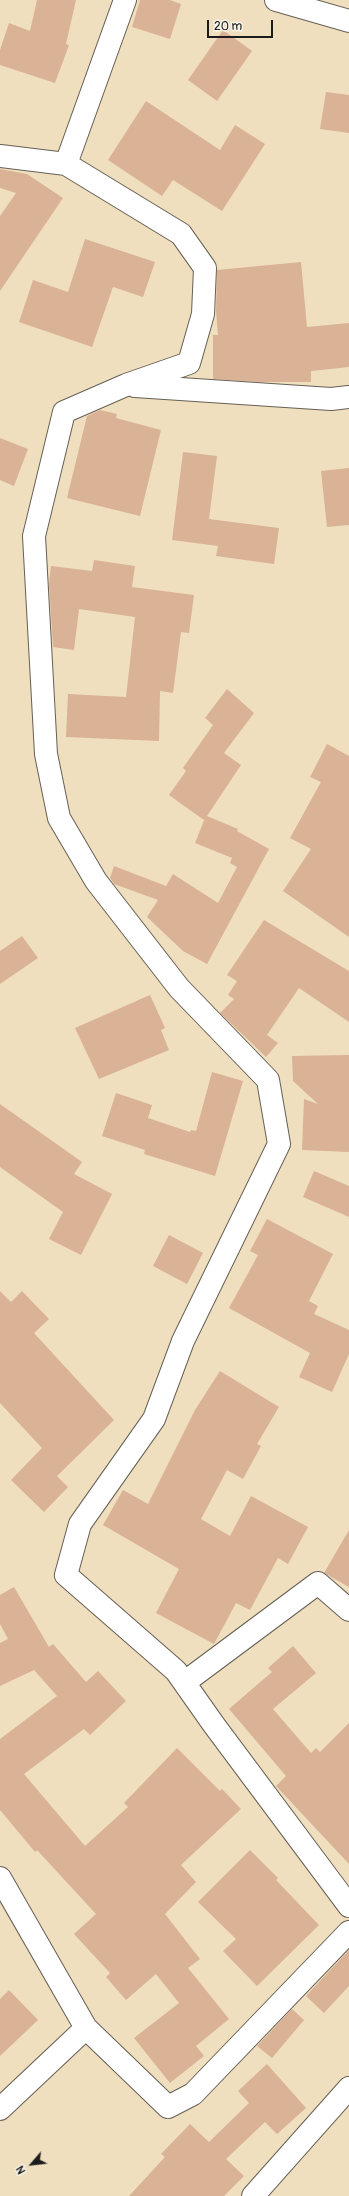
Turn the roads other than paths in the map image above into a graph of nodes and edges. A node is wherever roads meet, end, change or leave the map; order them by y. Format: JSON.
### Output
{"nodes":[{"id":1,"x":125,"y":0,"type":"edge"},
{"id":2,"x":276,"y":0,"type":"edge"},
{"id":3,"x":349,"y":21,"type":"edge"},
{"id":4,"x":0,"y":156,"type":"edge"},
{"id":5,"x":66,"y":164,"type":"junction"},
{"id":6,"x":126,"y":385,"type":"junction"},
{"id":7,"x":349,"y":397,"type":"edge"},
{"id":8,"x":349,"y":1610,"type":"edge"},
{"id":9,"x":185,"y":1682,"type":"junction"},
{"id":10,"x":3,"y":1891,"type":"edge"},
{"id":11,"x":349,"y":1906,"type":"edge"},
{"id":12,"x":349,"y":1932,"type":"edge"},
{"id":13,"x":86,"y":2028,"type":"junction"},
{"id":14,"x":349,"y":2088,"type":"edge"},
{"id":15,"x":0,"y":2109,"type":"edge"},
{"id":16,"x":253,"y":2196,"type":"edge"}],
"edges":[{"from":1,"to":5,"type":"street"},
{"from":2,"to":3,"type":"street"},
{"from":4,"to":5,"type":"street"},
{"from":5,"to":6,"type":"street"},
{"from":6,"to":7,"type":"street"},
{"from":6,"to":9,"type":"street"},
{"from":8,"to":9,"type":"street"},
{"from":9,"to":11,"type":"street"},
{"from":10,"to":13,"type":"street"},
{"from":12,"to":13,"type":"street"},
{"from":13,"to":15,"type":"street"},
{"from":14,"to":16,"type":"street"}]}
